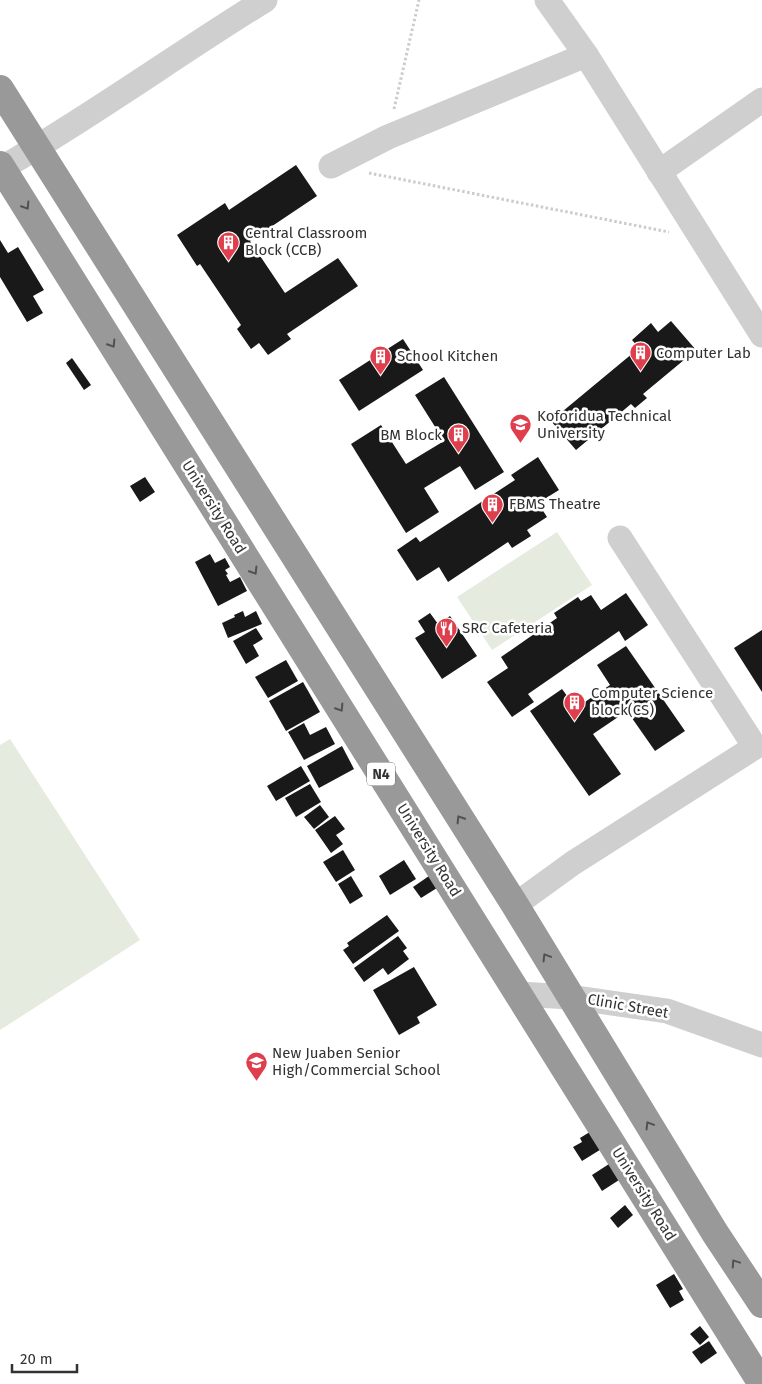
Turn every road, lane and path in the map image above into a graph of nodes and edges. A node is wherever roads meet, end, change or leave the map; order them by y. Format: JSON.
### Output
{"nodes":[{"id":1,"x":264,"y":0,"type":"edge"},
{"id":2,"x":419,"y":0,"type":"edge"},
{"id":3,"x":547,"y":0,"type":"edge"},
{"id":4,"x":586,"y":55,"type":"junction"},
{"id":5,"x":0,"y":88,"type":"edge"},
{"id":6,"x":762,"y":100,"type":"edge"},
{"id":7,"x":388,"y":136,"type":"junction"},
{"id":8,"x":37,"y":148,"type":"junction"},
{"id":9,"x":1,"y":166,"type":"edge"},
{"id":10,"x":331,"y":166,"type":"joint"},
{"id":11,"x":659,"y":172,"type":"junction"},
{"id":12,"x":702,"y":239,"type":"junction"},
{"id":13,"x":762,"y":335,"type":"edge"},
{"id":14,"x":620,"y":538,"type":"dead end"},
{"id":15,"x":759,"y":752,"type":"edge"},
{"id":16,"x":514,"y":905,"type":"junction"},
{"id":17,"x":519,"y":994,"type":"junction"},
{"id":18,"x":570,"y":996,"type":"junction"},
{"id":19,"x":762,"y":1045,"type":"edge"},
{"id":20,"x":762,"y":1304,"type":"edge"},
{"id":21,"x":762,"y":1384,"type":"edge"}],
"edges":[{"from":1,"to":8,"type":"street"},
{"from":2,"to":7,"type":"path"},
{"from":3,"to":4,"type":"street"},
{"from":4,"to":7,"type":"street"},
{"from":4,"to":11,"type":"street"},
{"from":5,"to":8,"type":"highway"},
{"from":6,"to":11,"type":"street"},
{"from":7,"to":10,"type":"street"},
{"from":8,"to":9,"type":"street"},
{"from":16,"to":8,"type":"highway","one_way":true},
{"from":9,"to":17,"type":"highway","name":"University Road","number":"N4","one_way":true},
{"from":10,"to":12,"type":"path"},
{"from":11,"to":12,"type":"street"},
{"from":12,"to":13,"type":"street"},
{"from":14,"to":15,"type":"street"},
{"from":15,"to":16,"type":"street"},
{"from":18,"to":16,"type":"highway","one_way":true},
{"from":17,"to":18,"type":"street","name":"Clinic Street"},
{"from":17,"to":21,"type":"highway","name":"University Road","number":"N4"},
{"from":18,"to":19,"type":"street","name":"Clinic Street"},
{"from":20,"to":18,"type":"highway","one_way":true}]}
